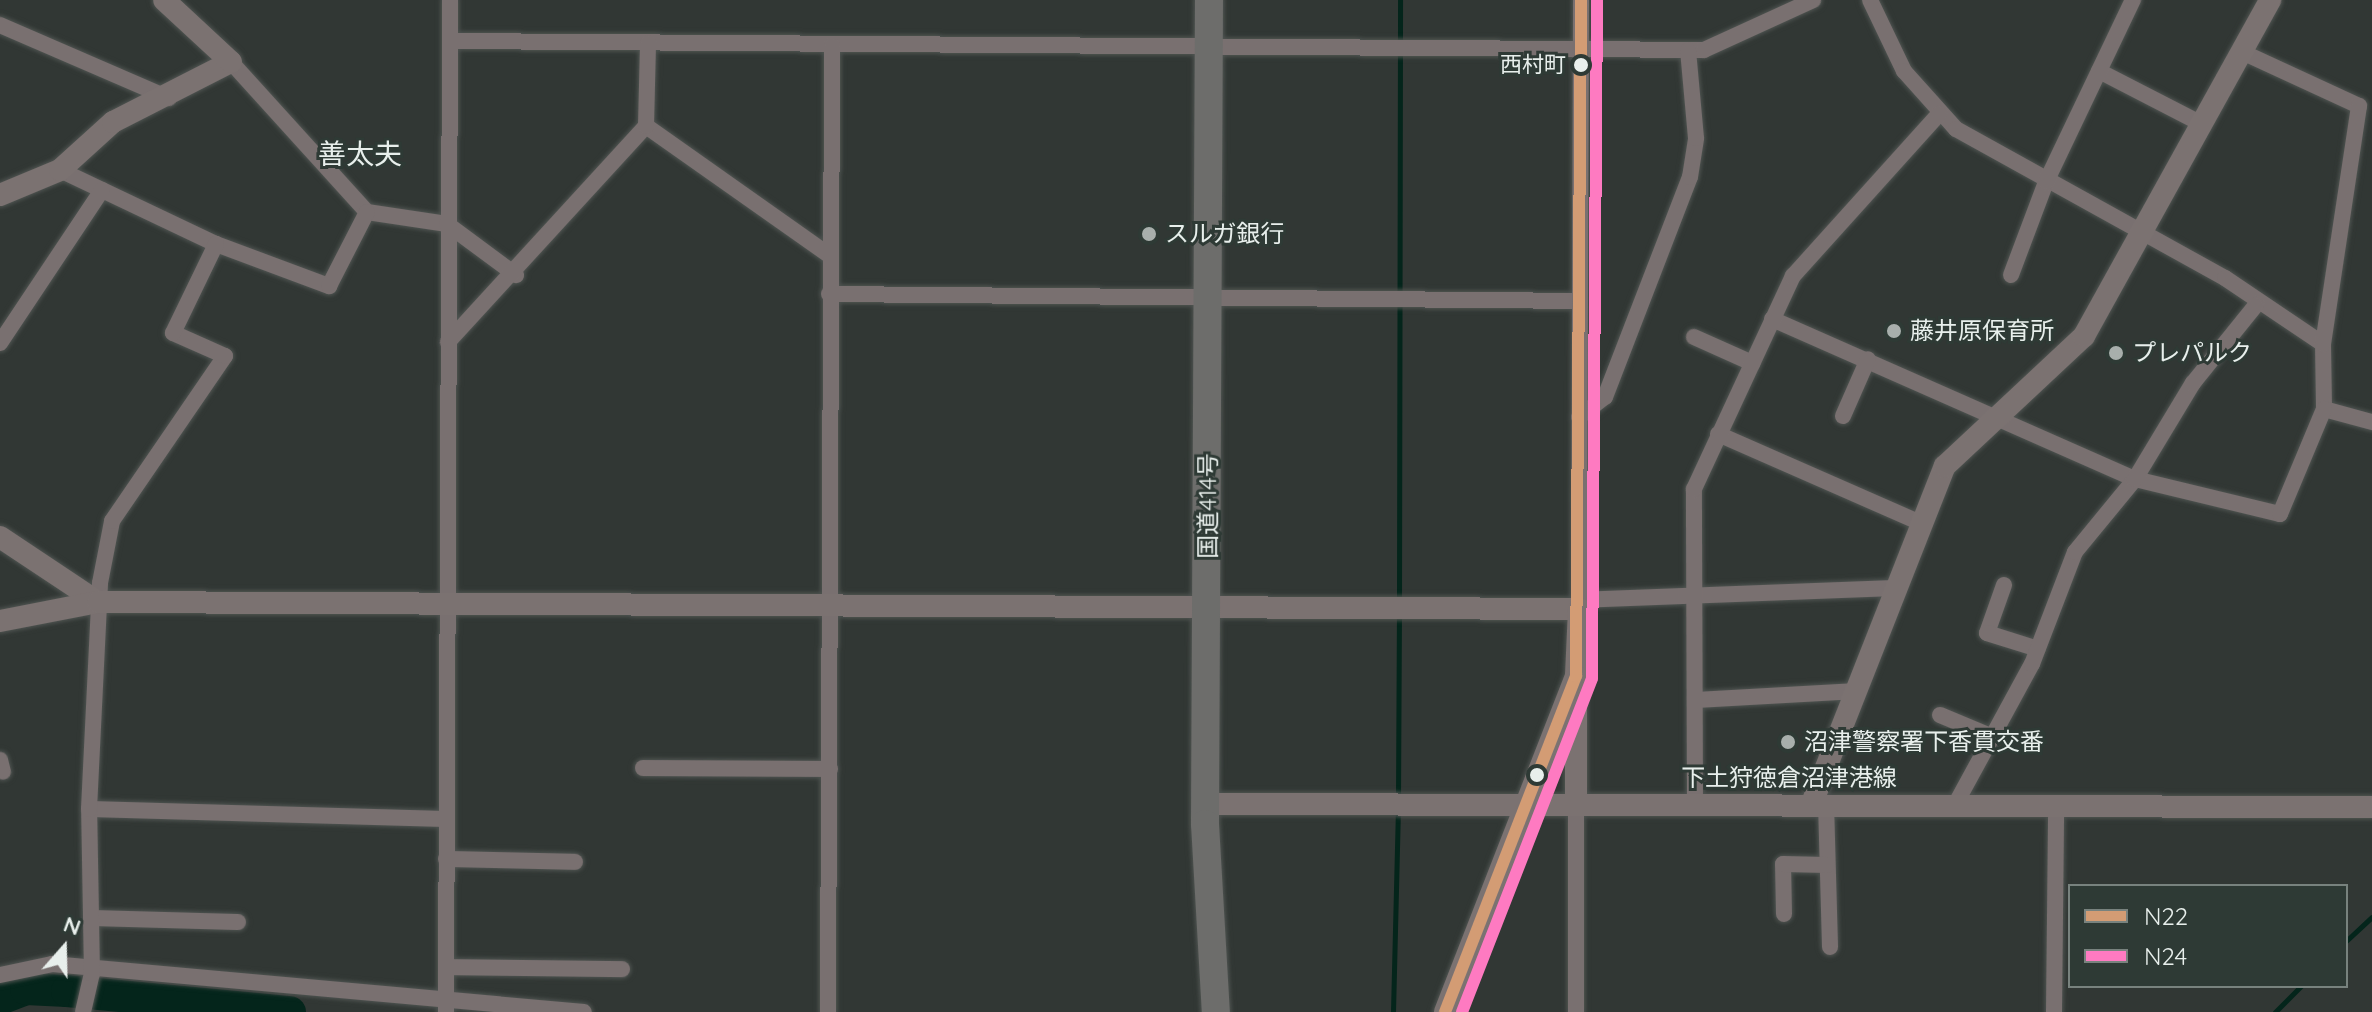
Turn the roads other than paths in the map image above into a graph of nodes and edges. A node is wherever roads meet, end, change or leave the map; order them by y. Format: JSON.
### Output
{"nodes":[{"id":1,"x":164,"y":0,"type":"edge"},
{"id":2,"x":450,"y":0,"type":"edge"},
{"id":3,"x":1209,"y":0,"type":"edge"},
{"id":4,"x":1581,"y":0,"type":"edge"},
{"id":5,"x":1813,"y":0,"type":"edge"},
{"id":6,"x":1870,"y":0,"type":"edge"},
{"id":7,"x":2133,"y":0,"type":"edge"},
{"id":8,"x":2270,"y":0,"type":"edge"},
{"id":9,"x":0,"y":25,"type":"edge"},
{"id":10,"x":450,"y":41,"type":"junction"},
{"id":11,"x":648,"y":43,"type":"junction"},
{"id":12,"x":1209,"y":44,"type":"junction"},
{"id":13,"x":832,"y":46,"type":"junction"},
{"id":14,"x":1581,"y":46,"type":"junction"},
{"id":15,"x":1688,"y":50,"type":"junction"},
{"id":16,"x":2242,"y":52,"type":"junction"},
{"id":17,"x":231,"y":62,"type":"junction"},
{"id":18,"x":2099,"y":71,"type":"junction"},
{"id":19,"x":170,"y":98,"type":"junction"},
{"id":20,"x":1939,"y":114,"type":"junction"},
{"id":21,"x":2202,"y":124,"type":"junction"},
{"id":22,"x":646,"y":126,"type":"junction"},
{"id":23,"x":60,"y":170,"type":"junction"},
{"id":24,"x":2046,"y":182,"type":"junction"},
{"id":25,"x":102,"y":190,"type":"junction"},
{"id":26,"x":0,"y":195,"type":"edge"},
{"id":27,"x":367,"y":212,"type":"junction"},
{"id":28,"x":447,"y":224,"type":"junction"},
{"id":29,"x":2142,"y":231,"type":"junction"},
{"id":30,"x":216,"y":244,"type":"junction"},
{"id":31,"x":829,"y":255,"type":"junction"},
{"id":32,"x":516,"y":275,"type":"junction"},
{"id":33,"x":2011,"y":275,"type":"dead end"},
{"id":34,"x":829,"y":294,"type":"junction"},
{"id":35,"x":1209,"y":294,"type":"junction"},
{"id":36,"x":1579,"y":301,"type":"junction"},
{"id":37,"x":2256,"y":305,"type":"junction"},
{"id":38,"x":1772,"y":319,"type":"junction"},
{"id":39,"x":1694,"y":337,"type":"dead end"},
{"id":40,"x":448,"y":342,"type":"junction"},
{"id":41,"x":0,"y":343,"type":"edge"},
{"id":42,"x":2323,"y":344,"type":"junction"},
{"id":43,"x":1868,"y":359,"type":"junction"},
{"id":44,"x":1752,"y":363,"type":"junction"},
{"id":45,"x":2324,"y":409,"type":"junction"},
{"id":46,"x":2000,"y":414,"type":"junction"},
{"id":47,"x":1843,"y":416,"type":"dead end"},
{"id":48,"x":1579,"y":417,"type":"junction"},
{"id":49,"x":2372,"y":422,"type":"edge"},
{"id":50,"x":1718,"y":434,"type":"junction"},
{"id":51,"x":2135,"y":479,"type":"junction"},
{"id":52,"x":1918,"y":522,"type":"junction"},
{"id":53,"x":0,"y":537,"type":"edge"},
{"id":54,"x":2004,"y":585,"type":"dead end"},
{"id":55,"x":1893,"y":588,"type":"junction"},
{"id":56,"x":1694,"y":597,"type":"junction"},
{"id":57,"x":98,"y":602,"type":"junction"},
{"id":58,"x":447,"y":603,"type":"junction"},
{"id":59,"x":1579,"y":604,"type":"junction"},
{"id":60,"x":830,"y":605,"type":"junction"},
{"id":61,"x":1208,"y":607,"type":"junction"},
{"id":62,"x":0,"y":621,"type":"edge"},
{"id":63,"x":2038,"y":649,"type":"junction"},
{"id":64,"x":1576,"y":676,"type":"junction"},
{"id":65,"x":1854,"y":691,"type":"junction"},
{"id":66,"x":1695,"y":700,"type":"junction"},
{"id":67,"x":1940,"y":715,"type":"dead end"},
{"id":68,"x":1993,"y":737,"type":"junction"},
{"id":69,"x":643,"y":768,"type":"dead end"},
{"id":70,"x":830,"y":769,"type":"junction"},
{"id":71,"x":1819,"y":803,"type":"junction"},
{"id":72,"x":1205,"y":804,"type":"junction"},
{"id":73,"x":1528,"y":804,"type":"junction"},
{"id":74,"x":1576,"y":804,"type":"junction"},
{"id":75,"x":1695,"y":804,"type":"junction"},
{"id":76,"x":1955,"y":805,"type":"junction"},
{"id":77,"x":2056,"y":805,"type":"junction"},
{"id":78,"x":2372,"y":807,"type":"edge"},
{"id":79,"x":89,"y":809,"type":"junction"},
{"id":80,"x":446,"y":819,"type":"junction"},
{"id":81,"x":446,"y":859,"type":"junction"},
{"id":82,"x":575,"y":862,"type":"dead end"},
{"id":83,"x":1827,"y":865,"type":"junction"},
{"id":84,"x":1784,"y":914,"type":"dead end"},
{"id":85,"x":91,"y":918,"type":"junction"},
{"id":86,"x":238,"y":922,"type":"dead end"},
{"id":87,"x":1830,"y":947,"type":"dead end"},
{"id":88,"x":446,"y":967,"type":"junction"},
{"id":89,"x":622,"y":969,"type":"dead end"},
{"id":90,"x":92,"y":970,"type":"junction"},
{"id":91,"x":0,"y":975,"type":"edge"},
{"id":92,"x":446,"y":1005,"type":"edge"},
{"id":93,"x":83,"y":1012,"type":"edge"},
{"id":94,"x":584,"y":1012,"type":"edge"},
{"id":95,"x":828,"y":1012,"type":"edge"},
{"id":96,"x":1216,"y":1012,"type":"edge"},
{"id":97,"x":1445,"y":1012,"type":"edge"},
{"id":98,"x":1576,"y":1012,"type":"edge"},
{"id":99,"x":2054,"y":1012,"type":"edge"}],
"edges":[{"from":1,"to":17,"type":"street"},
{"from":2,"to":10,"type":"street"},
{"from":3,"to":12,"type":"highway","name":"国道414号"},
{"from":4,"to":14,"type":"street"},
{"from":5,"to":15,"type":"street"},
{"from":6,"to":20,"type":"street"},
{"from":7,"to":18,"type":"street"},
{"from":8,"to":16,"type":"street"},
{"from":9,"to":19,"type":"street"},
{"from":10,"to":11,"type":"street"},
{"from":10,"to":28,"type":"street"},
{"from":11,"to":13,"type":"street"},
{"from":11,"to":22,"type":"street"},
{"from":12,"to":13,"type":"street"},
{"from":12,"to":14,"type":"street"},
{"from":12,"to":35,"type":"highway","name":"国道414号"},
{"from":13,"to":31,"type":"street"},
{"from":14,"to":15,"type":"street"},
{"from":14,"to":36,"type":"street"},
{"from":15,"to":48,"type":"street"},
{"from":16,"to":21,"type":"street"},
{"from":16,"to":42,"type":"street"},
{"from":17,"to":19,"type":"street"},
{"from":17,"to":27,"type":"street"},
{"from":18,"to":21,"type":"street"},
{"from":18,"to":24,"type":"street"},
{"from":19,"to":23,"type":"street"},
{"from":20,"to":24,"type":"street"},
{"from":20,"to":38,"type":"street"},
{"from":21,"to":29,"type":"street"},
{"from":22,"to":31,"type":"street"},
{"from":22,"to":32,"type":"street"},
{"from":23,"to":25,"type":"street"},
{"from":23,"to":26,"type":"street"},
{"from":24,"to":29,"type":"street"},
{"from":24,"to":33,"type":"street"},
{"from":25,"to":30,"type":"street"},
{"from":25,"to":41,"type":"street"},
{"from":27,"to":28,"type":"street"},
{"from":27,"to":30,"type":"street"},
{"from":28,"to":32,"type":"street"},
{"from":28,"to":40,"type":"street"},
{"from":29,"to":37,"type":"street"},
{"from":29,"to":46,"type":"street"},
{"from":30,"to":57,"type":"street"},
{"from":31,"to":34,"type":"street"},
{"from":32,"to":40,"type":"street"},
{"from":34,"to":35,"type":"street"},
{"from":34,"to":60,"type":"street"},
{"from":35,"to":36,"type":"street"},
{"from":35,"to":61,"type":"highway","name":"国道414号"},
{"from":36,"to":48,"type":"street"},
{"from":37,"to":42,"type":"street"},
{"from":37,"to":51,"type":"street"},
{"from":38,"to":43,"type":"street"},
{"from":38,"to":44,"type":"street"},
{"from":39,"to":44,"type":"street"},
{"from":40,"to":58,"type":"street"},
{"from":42,"to":45,"type":"street"},
{"from":43,"to":46,"type":"street"},
{"from":43,"to":47,"type":"street"},
{"from":44,"to":50,"type":"street"},
{"from":45,"to":49,"type":"street"},
{"from":45,"to":51,"type":"street"},
{"from":46,"to":51,"type":"street"},
{"from":46,"to":52,"type":"street"},
{"from":48,"to":59,"type":"street"},
{"from":50,"to":52,"type":"street"},
{"from":50,"to":56,"type":"street"},
{"from":51,"to":63,"type":"street"},
{"from":52,"to":55,"type":"street"},
{"from":53,"to":57,"type":"street"},
{"from":54,"to":63,"type":"street"},
{"from":55,"to":56,"type":"street"},
{"from":55,"to":65,"type":"street"},
{"from":56,"to":59,"type":"street"},
{"from":56,"to":66,"type":"street"},
{"from":57,"to":58,"type":"street"},
{"from":57,"to":62,"type":"street"},
{"from":57,"to":79,"type":"street"},
{"from":58,"to":60,"type":"street"},
{"from":58,"to":80,"type":"street"},
{"from":59,"to":61,"type":"street"},
{"from":59,"to":64,"type":"street"},
{"from":60,"to":61,"type":"street"},
{"from":60,"to":70,"type":"street"},
{"from":61,"to":72,"type":"highway","name":"国道414号"},
{"from":63,"to":68,"type":"street"},
{"from":64,"to":73,"type":"street"},
{"from":64,"to":74,"type":"street"},
{"from":65,"to":66,"type":"street"},
{"from":65,"to":71,"type":"street"},
{"from":66,"to":75,"type":"street"},
{"from":67,"to":68,"type":"street"},
{"from":68,"to":76,"type":"street"},
{"from":69,"to":70,"type":"street"},
{"from":70,"to":95,"type":"street"},
{"from":71,"to":75,"type":"street","name":"下土狩徳倉沼津港線"},
{"from":71,"to":76,"type":"street","name":"下土狩徳倉沼津港線"},
{"from":71,"to":83,"type":"street"},
{"from":72,"to":73,"type":"street","name":"下土狩徳倉沼津港線"},
{"from":72,"to":96,"type":"highway","name":"国道414号"},
{"from":73,"to":74,"type":"street","name":"下土狩徳倉沼津港線"},
{"from":73,"to":97,"type":"street"},
{"from":74,"to":75,"type":"street","name":"下土狩徳倉沼津港線"},
{"from":74,"to":98,"type":"street"},
{"from":76,"to":77,"type":"street","name":"下土狩徳倉沼津港線"},
{"from":77,"to":78,"type":"street","name":"下土狩徳倉沼津港線"},
{"from":77,"to":99,"type":"street"},
{"from":79,"to":80,"type":"street"},
{"from":79,"to":85,"type":"street"},
{"from":80,"to":81,"type":"street"},
{"from":81,"to":82,"type":"street"},
{"from":81,"to":88,"type":"street"},
{"from":83,"to":84,"type":"street"},
{"from":83,"to":87,"type":"street"},
{"from":85,"to":86,"type":"street"},
{"from":85,"to":90,"type":"street"},
{"from":88,"to":89,"type":"street"},
{"from":88,"to":92,"type":"street"},
{"from":90,"to":91,"type":"street"},
{"from":90,"to":92,"type":"street"},
{"from":90,"to":93,"type":"street"},
{"from":92,"to":94,"type":"street"}]}
